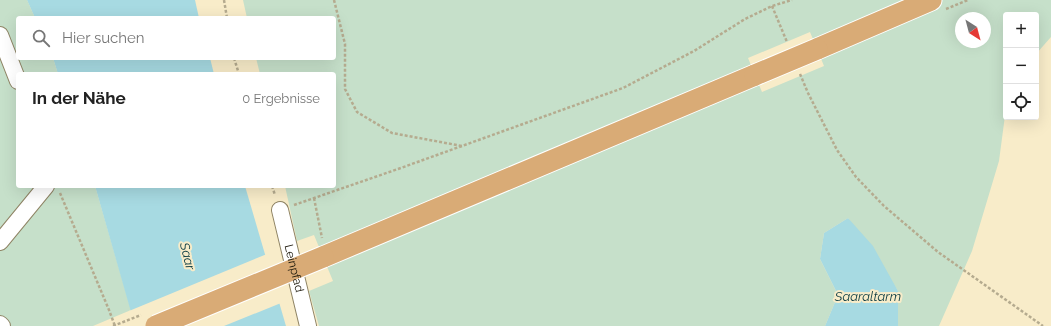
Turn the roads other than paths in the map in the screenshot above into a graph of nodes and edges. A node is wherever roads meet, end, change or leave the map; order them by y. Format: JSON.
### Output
{"nodes":[{"id":1,"x":930,"y":0,"type":"edge"},
{"id":2,"x":0,"y":35,"type":"edge"},
{"id":3,"x":16,"y":76,"type":"edge"},
{"id":4,"x":44,"y":188,"type":"edge"},
{"id":5,"x":280,"y":210,"type":"road end"},
{"id":6,"x":0,"y":242,"type":"edge"},
{"id":7,"x":0,"y":324,"type":"edge"},
{"id":8,"x":2,"y":326,"type":"edge"},
{"id":9,"x":156,"y":326,"type":"edge"},
{"id":10,"x":308,"y":326,"type":"edge"}],
"edges":[{"from":1,"to":9,"type":"main road","bridge":true},
{"from":2,"to":3,"type":"lane"},
{"from":4,"to":6,"type":"lane"},
{"from":5,"to":10,"type":"lane","name":"Leinpfad"},
{"from":7,"to":8,"type":"lane"}]}
